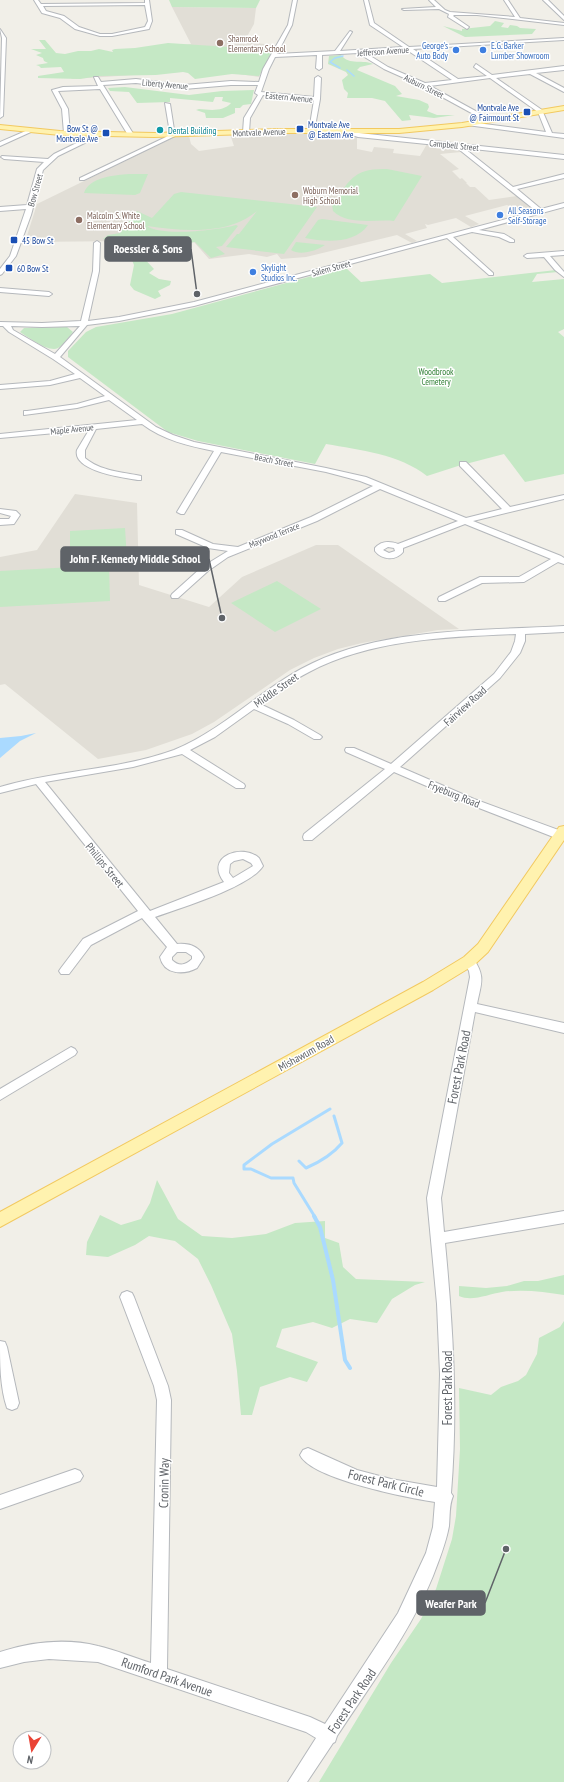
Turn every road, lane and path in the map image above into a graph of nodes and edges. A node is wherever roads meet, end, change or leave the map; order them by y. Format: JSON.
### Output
{"nodes":[{"id":1,"x":0,"y":0,"type":"edge"},
{"id":2,"x":3,"y":0,"type":"edge"},
{"id":3,"x":36,"y":0,"type":"edge"},
{"id":4,"x":295,"y":0,"type":"edge"},
{"id":5,"x":366,"y":0,"type":"edge"},
{"id":6,"x":431,"y":0,"type":"edge"},
{"id":7,"x":506,"y":0,"type":"edge"},
{"id":8,"x":545,"y":0,"type":"edge"},
{"id":9,"x":147,"y":2,"type":"edge"},
{"id":10,"x":39,"y":5,"type":"junction"},
{"id":11,"x":439,"y":8,"type":"junction"},
{"id":12,"x":404,"y":9,"type":"dead end"},
{"id":13,"x":452,"y":14,"type":"junction"},
{"id":14,"x":518,"y":18,"type":"junction"},
{"id":15,"x":564,"y":19,"type":"edge"},
{"id":16,"x":564,"y":24,"type":"edge"},
{"id":17,"x":467,"y":28,"type":"dead end"},
{"id":18,"x":0,"y":30,"type":"edge"},
{"id":19,"x":350,"y":32,"type":"dead end"},
{"id":20,"x":564,"y":39,"type":"edge"},
{"id":21,"x":409,"y":49,"type":"junction"},
{"id":22,"x":360,"y":52,"type":"junction"},
{"id":23,"x":338,"y":53,"type":"junction"},
{"id":24,"x":320,"y":54,"type":"junction"},
{"id":25,"x":273,"y":56,"type":"junction"},
{"id":26,"x":2,"y":59,"type":"edge"},
{"id":27,"x":476,"y":66,"type":"dead end"},
{"id":28,"x":319,"y":68,"type":"dead end"},
{"id":29,"x":564,"y":68,"type":"edge"},
{"id":30,"x":531,"y":72,"type":"junction"},
{"id":31,"x":490,"y":77,"type":"junction"},
{"id":32,"x":96,"y":78,"type":"dead end"},
{"id":33,"x":318,"y":78,"type":"dead end"},
{"id":34,"x":457,"y":81,"type":"junction"},
{"id":35,"x":260,"y":84,"type":"junction"},
{"id":36,"x":101,"y":85,"type":"junction"},
{"id":37,"x":424,"y":85,"type":"junction"},
{"id":38,"x":564,"y":90,"type":"edge"},
{"id":39,"x":261,"y":94,"type":"junction"},
{"id":40,"x":318,"y":99,"type":"junction"},
{"id":41,"x":167,"y":104,"type":"dead end"},
{"id":42,"x":564,"y":108,"type":"edge"},
{"id":43,"x":540,"y":111,"type":"junction"},
{"id":44,"x":0,"y":116,"type":"edge"},
{"id":45,"x":488,"y":120,"type":"junction"},
{"id":46,"x":469,"y":124,"type":"junction"},
{"id":47,"x":0,"y":127,"type":"edge"},
{"id":48,"x":30,"y":131,"type":"junction"},
{"id":49,"x":312,"y":131,"type":"junction"},
{"id":50,"x":345,"y":131,"type":"junction"},
{"id":51,"x":246,"y":132,"type":"junction"},
{"id":52,"x":67,"y":133,"type":"junction"},
{"id":53,"x":100,"y":134,"type":"junction"},
{"id":54,"x":550,"y":134,"type":"junction"},
{"id":55,"x":131,"y":135,"type":"junction"},
{"id":56,"x":171,"y":135,"type":"junction"},
{"id":57,"x":564,"y":136,"type":"edge"},
{"id":58,"x":0,"y":144,"type":"edge"},
{"id":59,"x":458,"y":146,"type":"junction"},
{"id":60,"x":4,"y":157,"type":"dead end"},
{"id":61,"x":564,"y":157,"type":"edge"},
{"id":62,"x":49,"y":161,"type":"junction"},
{"id":63,"x":564,"y":176,"type":"edge"},
{"id":64,"x":82,"y":179,"type":"dead end"},
{"id":65,"x":511,"y":189,"type":"junction"},
{"id":66,"x":564,"y":205,"type":"edge"},
{"id":67,"x":30,"y":207,"type":"junction"},
{"id":68,"x":0,"y":209,"type":"edge"},
{"id":69,"x":540,"y":211,"type":"junction"},
{"id":70,"x":472,"y":230,"type":"junction"},
{"id":71,"x":448,"y":236,"type":"junction"},
{"id":72,"x":512,"y":241,"type":"dead end"},
{"id":73,"x":97,"y":243,"type":"dead end"},
{"id":74,"x":564,"y":253,"type":"edge"},
{"id":75,"x":546,"y":255,"type":"junction"},
{"id":76,"x":528,"y":256,"type":"dead end"},
{"id":77,"x":0,"y":272,"type":"edge"},
{"id":78,"x":491,"y":274,"type":"dead end"},
{"id":79,"x":564,"y":275,"type":"edge"},
{"id":80,"x":0,"y":290,"type":"edge"},
{"id":81,"x":49,"y":294,"type":"dead end"},
{"id":82,"x":83,"y":323,"type":"junction"},
{"id":83,"x":2,"y":324,"type":"edge"},
{"id":84,"x":56,"y":357,"type":"junction"},
{"id":85,"x":81,"y":375,"type":"junction"},
{"id":86,"x":0,"y":387,"type":"edge"},
{"id":87,"x":111,"y":397,"type":"junction"},
{"id":88,"x":27,"y":413,"type":"dead end"},
{"id":89,"x":143,"y":422,"type":"junction"},
{"id":90,"x":93,"y":426,"type":"junction"},
{"id":91,"x":0,"y":436,"type":"edge"},
{"id":92,"x":219,"y":449,"type":"junction"},
{"id":93,"x":463,"y":464,"type":"dead end"},
{"id":94,"x":138,"y":478,"type":"dead end"},
{"id":95,"x":381,"y":485,"type":"junction"},
{"id":96,"x":564,"y":497,"type":"edge"},
{"id":97,"x":508,"y":510,"type":"junction"},
{"id":98,"x":0,"y":511,"type":"edge"},
{"id":99,"x":181,"y":512,"type":"dead end"},
{"id":100,"x":466,"y":520,"type":"junction"},
{"id":101,"x":0,"y":522,"type":"edge"},
{"id":102,"x":179,"y":532,"type":"dead end"},
{"id":103,"x":398,"y":547,"type":"dead end"},
{"id":104,"x":239,"y":549,"type":"junction"},
{"id":105,"x":561,"y":560,"type":"edge"},
{"id":106,"x":175,"y":596,"type":"dead end"},
{"id":107,"x":442,"y":599,"type":"dead end"},
{"id":108,"x":564,"y":629,"type":"edge"},
{"id":109,"x":520,"y":631,"type":"junction"},
{"id":110,"x":254,"y":705,"type":"junction"},
{"id":111,"x":317,"y":737,"type":"dead end"},
{"id":112,"x":182,"y":750,"type":"junction"},
{"id":113,"x":350,"y":750,"type":"dead end"},
{"id":114,"x":393,"y":768,"type":"junction"},
{"id":115,"x":38,"y":780,"type":"junction"},
{"id":116,"x":240,"y":786,"type":"dead end"},
{"id":117,"x":0,"y":790,"type":"edge"},
{"id":118,"x":562,"y":833,"type":"edge"},
{"id":119,"x":308,"y":837,"type":"dead end"},
{"id":120,"x":231,"y":884,"type":"dead end"},
{"id":121,"x":146,"y":914,"type":"junction"},
{"id":122,"x":174,"y":948,"type":"dead end"},
{"id":123,"x":469,"y":961,"type":"junction"},
{"id":124,"x":65,"y":971,"type":"dead end"},
{"id":125,"x":471,"y":1007,"type":"junction"},
{"id":126,"x":564,"y":1028,"type":"edge"},
{"id":127,"x":71,"y":1052,"type":"dead end"},
{"id":128,"x":0,"y":1095,"type":"edge"},
{"id":129,"x":564,"y":1217,"type":"edge"},
{"id":130,"x":0,"y":1220,"type":"edge"},
{"id":131,"x":437,"y":1239,"type":"junction"},
{"id":132,"x":127,"y":1297,"type":"dead end"},
{"id":133,"x":0,"y":1347,"type":"edge"},
{"id":134,"x":12,"y":1403,"type":"dead end"},
{"id":135,"x":308,"y":1455,"type":"dead end"},
{"id":136,"x":75,"y":1476,"type":"dead end"},
{"id":137,"x":444,"y":1496,"type":"junction"},
{"id":138,"x":0,"y":1502,"type":"edge"},
{"id":139,"x":0,"y":1660,"type":"edge"},
{"id":140,"x":159,"y":1675,"type":"junction"},
{"id":141,"x":329,"y":1736,"type":"junction"},
{"id":142,"x":297,"y":1782,"type":"edge"}],
"edges":[{"from":1,"to":2,"type":"street"},
{"from":3,"to":10,"type":"street"},
{"from":4,"to":25,"type":"street","name":"Eastern Avenue"},
{"from":5,"to":21,"type":"street"},
{"from":6,"to":11,"type":"street"},
{"from":7,"to":14,"type":"street"},
{"from":8,"to":15,"type":"street"},
{"from":9,"to":10,"type":"street"},
{"from":9,"to":10,"type":"street"},
{"from":11,"to":12,"type":"street"},
{"from":11,"to":13,"type":"street"},
{"from":13,"to":14,"type":"street"},
{"from":13,"to":17,"type":"street"},
{"from":14,"to":16,"type":"street"},
{"from":18,"to":26,"type":"street"},
{"from":19,"to":23,"type":"street"},
{"from":20,"to":21,"type":"street","name":"Jefferson Avenue"},
{"from":21,"to":22,"type":"street","name":"Jefferson Avenue"},
{"from":21,"to":34,"type":"street"},
{"from":22,"to":23,"type":"street","name":"Jefferson Avenue"},
{"from":22,"to":37,"type":"street","name":"Auburn Street"},
{"from":23,"to":24,"type":"street","name":"Jefferson Avenue"},
{"from":24,"to":25,"type":"street","name":"Jefferson Avenue"},
{"from":24,"to":28,"type":"street"},
{"from":25,"to":35,"type":"street","name":"Eastern Avenue"},
{"from":26,"to":44,"type":"street"},
{"from":27,"to":31,"type":"street"},
{"from":29,"to":30,"type":"street"},
{"from":30,"to":31,"type":"street"},
{"from":30,"to":38,"type":"street"},
{"from":31,"to":34,"type":"street"},
{"from":31,"to":43,"type":"street"},
{"from":32,"to":36,"type":"street"},
{"from":33,"to":40,"type":"street"},
{"from":34,"to":37,"type":"street"},
{"from":35,"to":36,"type":"street","name":"Liberty Avenue"},
{"from":35,"to":39,"type":"street","name":"Eastern Avenue"},
{"from":36,"to":52,"type":"street","name":"Liberty Avenue"},
{"from":36,"to":55,"type":"street"},
{"from":37,"to":45,"type":"street","name":"Auburn Street"},
{"from":39,"to":40,"type":"street","name":"Eastern Avenue"},
{"from":39,"to":51,"type":"street"},
{"from":40,"to":49,"type":"street","name":"Eastern Avenue"},
{"from":41,"to":56,"type":"street"},
{"from":42,"to":43,"type":"main road","name":"Montvale Avenue"},
{"from":43,"to":45,"type":"main road","name":"Montvale Avenue"},
{"from":43,"to":54,"type":"street"},
{"from":45,"to":46,"type":"main road","name":"Montvale Avenue"},
{"from":46,"to":50,"type":"main road","name":"Montvale Avenue"},
{"from":46,"to":54,"type":"street"},
{"from":47,"to":48,"type":"main road","name":"Montvale Avenue"},
{"from":48,"to":52,"type":"main road","name":"Montvale Avenue"},
{"from":48,"to":58,"type":"street"},
{"from":49,"to":50,"type":"main road","name":"Montvale Avenue"},
{"from":49,"to":51,"type":"main road","name":"Montvale Avenue"},
{"from":50,"to":59,"type":"street","name":"Campbell Street"},
{"from":51,"to":56,"type":"main road","name":"Montvale Avenue"},
{"from":52,"to":53,"type":"main road","name":"Montvale Avenue"},
{"from":53,"to":55,"type":"main road","name":"Montvale Avenue"},
{"from":53,"to":62,"type":"street","name":"Bow Street"},
{"from":54,"to":57,"type":"street"},
{"from":55,"to":56,"type":"main road","name":"Montvale Avenue"},
{"from":56,"to":64,"type":"street"},
{"from":59,"to":61,"type":"street","name":"Campbell Street"},
{"from":59,"to":65,"type":"street"},
{"from":60,"to":62,"type":"street"},
{"from":62,"to":67,"type":"street","name":"Bow Street"},
{"from":63,"to":65,"type":"street"},
{"from":65,"to":69,"type":"street"},
{"from":66,"to":69,"type":"street","name":"Salem Street"},
{"from":67,"to":68,"type":"street"},
{"from":67,"to":77,"type":"street","name":"Bow Street"},
{"from":69,"to":70,"type":"street","name":"Salem Street"},
{"from":70,"to":71,"type":"street","name":"Salem Street"},
{"from":70,"to":72,"type":"street"},
{"from":71,"to":78,"type":"street"},
{"from":71,"to":82,"type":"street","name":"Salem Street"},
{"from":73,"to":82,"type":"street"},
{"from":74,"to":75,"type":"street"},
{"from":75,"to":76,"type":"street"},
{"from":75,"to":79,"type":"street"},
{"from":80,"to":81,"type":"street"},
{"from":82,"to":83,"type":"street","name":"Salem Street"},
{"from":82,"to":84,"type":"street"},
{"from":83,"to":84,"type":"street","name":"Beach Street"},
{"from":84,"to":85,"type":"street","name":"Beach Street"},
{"from":85,"to":86,"type":"street"},
{"from":85,"to":87,"type":"street","name":"Beach Street"},
{"from":87,"to":88,"type":"street"},
{"from":87,"to":89,"type":"street","name":"Beach Street"},
{"from":89,"to":90,"type":"street","name":"Maple Avenue"},
{"from":89,"to":92,"type":"street","name":"Beach Street"},
{"from":90,"to":91,"type":"street","name":"Maple Avenue"},
{"from":90,"to":94,"type":"street"},
{"from":92,"to":95,"type":"street","name":"Beach Street"},
{"from":92,"to":99,"type":"street"},
{"from":93,"to":97,"type":"street"},
{"from":95,"to":100,"type":"street","name":"Beach Street"},
{"from":95,"to":104,"type":"street","name":"Maywood Terrace"},
{"from":96,"to":97,"type":"street"},
{"from":97,"to":100,"type":"street"},
{"from":98,"to":101,"type":"street"},
{"from":100,"to":103,"type":"street"},
{"from":100,"to":105,"type":"street","name":"Beach Street"},
{"from":102,"to":104,"type":"street"},
{"from":104,"to":106,"type":"street","name":"Maywood Terrace"},
{"from":105,"to":107,"type":"street"},
{"from":108,"to":109,"type":"street","name":"Middle Street"},
{"from":109,"to":110,"type":"street","name":"Middle Street"},
{"from":109,"to":114,"type":"street","name":"Fairview Road"},
{"from":110,"to":111,"type":"street"},
{"from":110,"to":112,"type":"street","name":"Middle Street"},
{"from":112,"to":115,"type":"street","name":"Middle Street"},
{"from":112,"to":116,"type":"street"},
{"from":113,"to":114,"type":"street","name":"Fryeburg Road"},
{"from":114,"to":118,"type":"street","name":"Fryeburg Road"},
{"from":114,"to":119,"type":"street","name":"Fairview Road"},
{"from":115,"to":117,"type":"street","name":"Middle Street"},
{"from":115,"to":121,"type":"street","name":"Phillips Street"},
{"from":118,"to":123,"type":"main road","name":"Mishawum Road"},
{"from":120,"to":121,"type":"street"},
{"from":121,"to":122,"type":"street","name":"Phillips Street"},
{"from":121,"to":124,"type":"street"},
{"from":123,"to":125,"type":"street","name":"Forest Park Road"},
{"from":123,"to":130,"type":"main road","name":"Mishawum Road"},
{"from":125,"to":126,"type":"street"},
{"from":125,"to":131,"type":"street","name":"Forest Park Road"},
{"from":127,"to":128,"type":"street"},
{"from":129,"to":131,"type":"street"},
{"from":131,"to":137,"type":"street","name":"Forest Park Road"},
{"from":132,"to":140,"type":"street","name":"Cronin Way"},
{"from":133,"to":134,"type":"street"},
{"from":135,"to":137,"type":"street","name":"Forest Park Circle"},
{"from":136,"to":138,"type":"street"},
{"from":137,"to":141,"type":"street","name":"Forest Park Road"},
{"from":139,"to":140,"type":"street","name":"Rumford Park Avenue"},
{"from":140,"to":141,"type":"street","name":"Rumford Park Avenue"},
{"from":141,"to":142,"type":"street","name":"Forest Park Road"}]}
